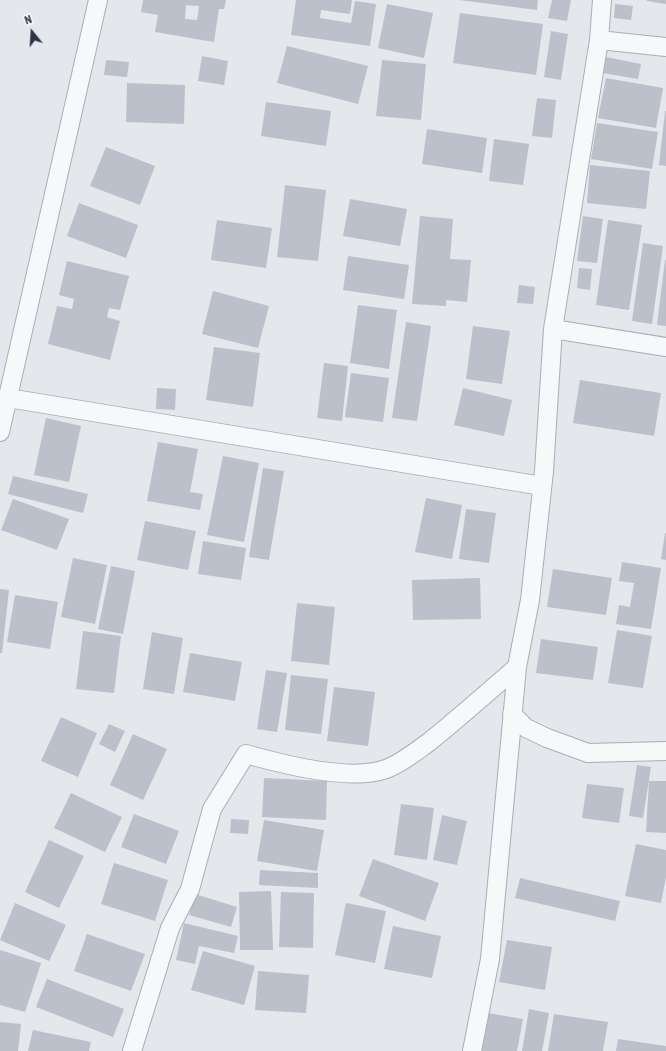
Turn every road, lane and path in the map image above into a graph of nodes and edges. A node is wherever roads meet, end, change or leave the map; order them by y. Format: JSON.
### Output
{"nodes":[{"id":1,"x":98,"y":0,"type":"edge"},
{"id":2,"x":602,"y":0,"type":"edge"},
{"id":3,"x":599,"y":40,"type":"junction"},
{"id":4,"x":666,"y":47,"type":"edge"},
{"id":5,"x":553,"y":329,"type":"junction"},
{"id":6,"x":666,"y":347,"type":"edge"},
{"id":7,"x":8,"y":398,"type":"junction"},
{"id":8,"x":0,"y":432,"type":"edge"},
{"id":9,"x":542,"y":486,"type":"junction"},
{"id":10,"x":517,"y":667,"type":"junction"},
{"id":11,"x":512,"y":714,"type":"junction"},
{"id":12,"x":666,"y":751,"type":"edge"},
{"id":13,"x":132,"y":1051,"type":"edge"},
{"id":14,"x":472,"y":1051,"type":"edge"}],
"edges":[{"from":1,"to":7,"type":"street"},
{"from":2,"to":3,"type":"street"},
{"from":3,"to":4,"type":"street"},
{"from":3,"to":5,"type":"street"},
{"from":5,"to":6,"type":"street"},
{"from":5,"to":9,"type":"street"},
{"from":7,"to":8,"type":"street"},
{"from":7,"to":9,"type":"street"},
{"from":9,"to":10,"type":"street"},
{"from":10,"to":11,"type":"street"},
{"from":10,"to":13,"type":"street"},
{"from":11,"to":12,"type":"street"},
{"from":11,"to":14,"type":"street"}]}
